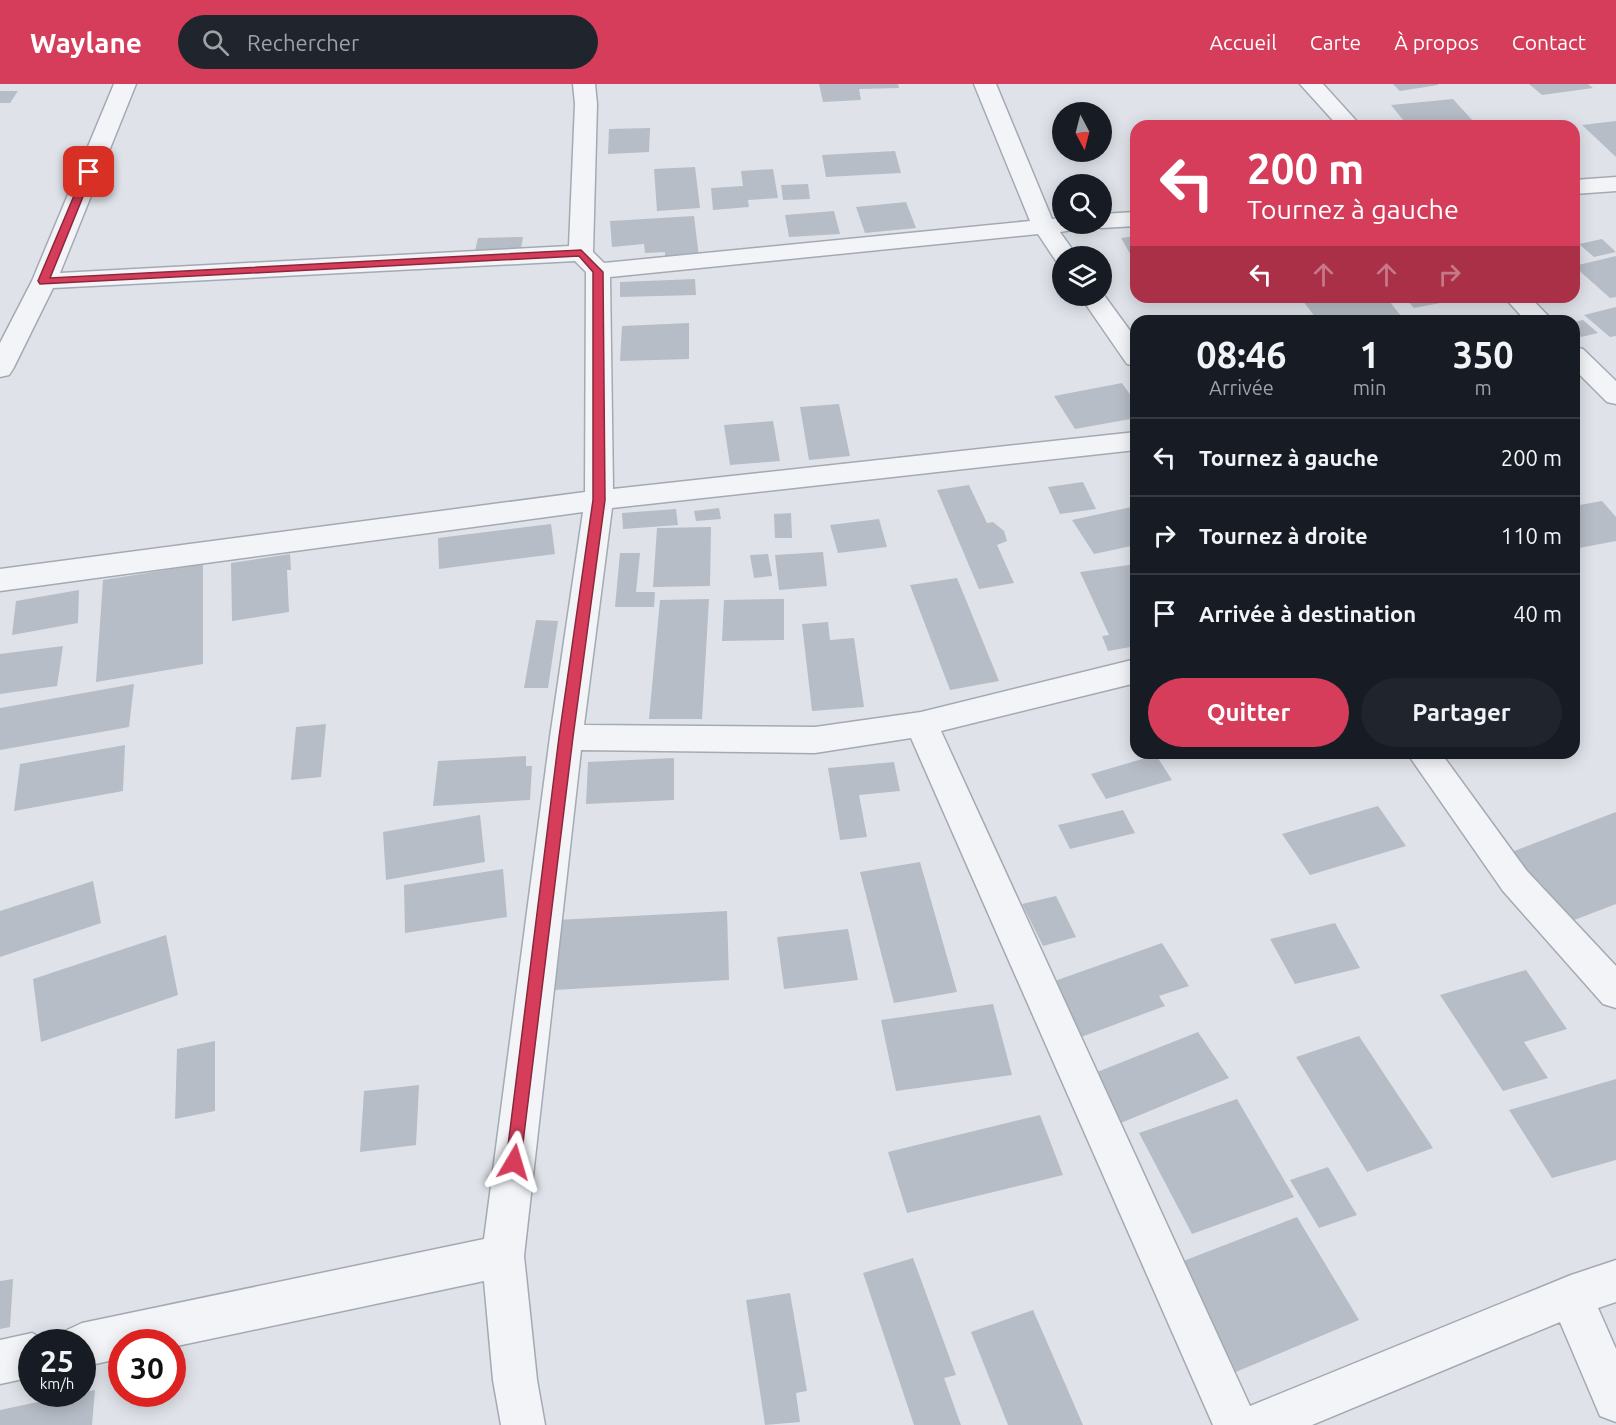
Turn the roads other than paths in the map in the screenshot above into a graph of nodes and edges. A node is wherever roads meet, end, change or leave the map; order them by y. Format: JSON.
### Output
{"nodes":[{"id":1,"x":125,"y":84,"type":"edge"},
{"id":2,"x":584,"y":84,"type":"edge"},
{"id":3,"x":985,"y":84,"type":"edge"},
{"id":4,"x":1311,"y":84,"type":"edge"},
{"id":5,"x":1344,"y":120,"type":"edge"},
{"id":6,"x":1616,"y":184,"type":"edge"},
{"id":7,"x":1580,"y":187,"type":"edge"},
{"id":8,"x":1130,"y":219,"type":"edge"},
{"id":9,"x":1112,"y":220,"type":"edge"},
{"id":10,"x":1043,"y":225,"type":"junction"},
{"id":11,"x":1052,"y":225,"type":"edge"},
{"id":12,"x":1058,"y":246,"type":"edge"},
{"id":13,"x":590,"y":262,"type":"junction"},
{"id":14,"x":44,"y":281,"type":"junction"},
{"id":15,"x":1522,"y":303,"type":"edge"},
{"id":16,"x":1099,"y":306,"type":"edge"},
{"id":17,"x":1534,"y":315,"type":"edge"},
{"id":18,"x":1130,"y":350,"type":"edge"},
{"id":19,"x":1580,"y":361,"type":"edge"},
{"id":20,"x":0,"y":369,"type":"edge"},
{"id":21,"x":1616,"y":396,"type":"edge"},
{"id":22,"x":1130,"y":442,"type":"edge"},
{"id":23,"x":599,"y":500,"type":"junction"},
{"id":24,"x":0,"y":580,"type":"edge"},
{"id":25,"x":1130,"y":672,"type":"edge"},
{"id":26,"x":921,"y":724,"type":"junction"},
{"id":27,"x":566,"y":737,"type":"junction"},
{"id":28,"x":1427,"y":759,"type":"edge"},
{"id":29,"x":1616,"y":992,"type":"edge"},
{"id":30,"x":503,"y":1256,"type":"junction"},
{"id":31,"x":1616,"y":1281,"type":"edge"},
{"id":32,"x":1571,"y":1296,"type":"junction"},
{"id":33,"x":96,"y":1342,"type":"edge"},
{"id":34,"x":18,"y":1358,"type":"edge"},
{"id":35,"x":0,"y":1362,"type":"edge"},
{"id":36,"x":1616,"y":1400,"type":"edge"},
{"id":37,"x":523,"y":1425,"type":"edge"},
{"id":38,"x":1236,"y":1425,"type":"edge"},
{"id":39,"x":1258,"y":1425,"type":"edge"}],
"edges":[{"from":1,"to":14,"type":"street"},
{"from":2,"to":13,"type":"street"},
{"from":3,"to":10,"type":"street"},
{"from":4,"to":5,"type":"street"},
{"from":6,"to":7,"type":"street"},
{"from":8,"to":9,"type":"street"},
{"from":10,"to":11,"type":"street"},
{"from":10,"to":12,"type":"street"},
{"from":10,"to":13,"type":"street"},
{"from":13,"to":14,"type":"street"},
{"from":13,"to":23,"type":"street"},
{"from":14,"to":20,"type":"street"},
{"from":15,"to":17,"type":"street"},
{"from":16,"to":18,"type":"street"},
{"from":19,"to":21,"type":"street"},
{"from":22,"to":23,"type":"street"},
{"from":23,"to":24,"type":"street"},
{"from":23,"to":27,"type":"street"},
{"from":25,"to":26,"type":"street"},
{"from":26,"to":27,"type":"street"},
{"from":26,"to":38,"type":"street"},
{"from":27,"to":30,"type":"street"},
{"from":28,"to":29,"type":"street"},
{"from":30,"to":33,"type":"street"},
{"from":30,"to":37,"type":"street"},
{"from":31,"to":32,"type":"street"},
{"from":32,"to":36,"type":"street"},
{"from":32,"to":39,"type":"street"},
{"from":34,"to":35,"type":"street"}]}
